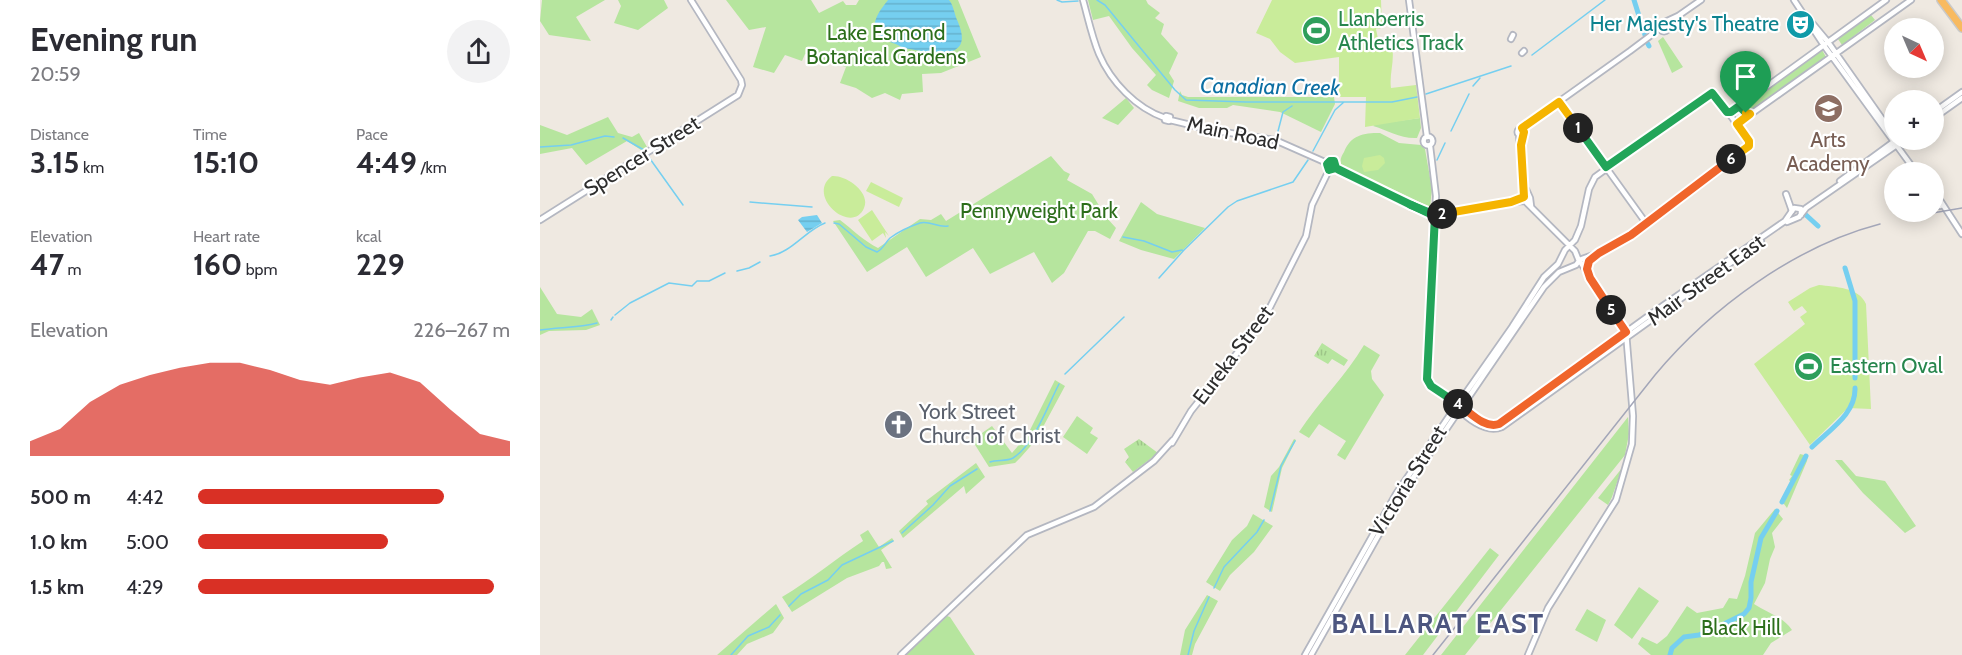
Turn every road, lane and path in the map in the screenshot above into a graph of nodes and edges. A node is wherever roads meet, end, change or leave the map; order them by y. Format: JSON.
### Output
{"nodes":[{"id":1,"x":691,"y":0,"type":"edge"},
{"id":2,"x":1083,"y":0,"type":"edge"},
{"id":3,"x":1409,"y":0,"type":"edge"},
{"id":4,"x":1701,"y":0,"type":"edge"},
{"id":5,"x":1794,"y":0,"type":"edge"},
{"id":6,"x":1886,"y":0,"type":"edge"},
{"id":7,"x":1911,"y":0,"type":"edge"},
{"id":8,"x":1941,"y":0,"type":"edge"},
{"id":9,"x":1946,"y":0,"type":"edge"},
{"id":10,"x":1679,"y":15,"type":"junction"},
{"id":11,"x":1665,"y":22,"type":"junction"},
{"id":12,"x":1962,"y":22,"type":"edge"},
{"id":13,"x":1668,"y":27,"type":"junction"},
{"id":14,"x":1962,"y":28,"type":"edge"},
{"id":15,"x":1661,"y":29,"type":"junction"},
{"id":16,"x":1826,"y":44,"type":"junction"},
{"id":17,"x":1834,"y":55,"type":"junction"},
{"id":18,"x":1962,"y":92,"type":"edge"},
{"id":19,"x":1962,"y":98,"type":"edge"},
{"id":20,"x":1559,"y":102,"type":"junction"},
{"id":21,"x":1742,"y":104,"type":"junction"},
{"id":22,"x":1944,"y":105,"type":"edge"},
{"id":23,"x":1944,"y":111,"type":"edge"},
{"id":24,"x":1727,"y":112,"type":"junction"},
{"id":25,"x":1750,"y":114,"type":"junction"},
{"id":26,"x":1884,"y":122,"type":"edge"},
{"id":27,"x":1737,"y":124,"type":"junction"},
{"id":28,"x":1884,"y":149,"type":"edge"},
{"id":29,"x":1884,"y":150,"type":"edge"},
{"id":30,"x":1327,"y":163,"type":"junction"},
{"id":31,"x":1606,"y":167,"type":"junction"},
{"id":32,"x":1336,"y":168,"type":"junction"},
{"id":33,"x":1329,"y":170,"type":"junction"},
{"id":34,"x":1526,"y":198,"type":"junction"},
{"id":35,"x":1797,"y":207,"type":"junction"},
{"id":36,"x":1944,"y":208,"type":"edge"},
{"id":37,"x":1792,"y":211,"type":"junction"},
{"id":38,"x":1435,"y":215,"type":"junction"},
{"id":39,"x":1799,"y":216,"type":"junction"},
{"id":40,"x":540,"y":220,"type":"edge"},
{"id":41,"x":1646,"y":223,"type":"junction"},
{"id":42,"x":1962,"y":234,"type":"edge"},
{"id":43,"x":1562,"y":239,"type":"junction"},
{"id":44,"x":1574,"y":241,"type":"junction"},
{"id":45,"x":1566,"y":250,"type":"junction"},
{"id":46,"x":1599,"y":253,"type":"junction"},
{"id":47,"x":1579,"y":260,"type":"junction"},
{"id":48,"x":1572,"y":266,"type":"junction"},
{"id":49,"x":1590,"y":278,"type":"junction"},
{"id":50,"x":1626,"y":335,"type":"junction"},
{"id":51,"x":1459,"y":407,"type":"junction"},
{"id":52,"x":1310,"y":652,"type":"edge"},
{"id":53,"x":901,"y":655,"type":"edge"},
{"id":54,"x":1528,"y":655,"type":"edge"}],
"edges":[{"from":1,"to":40,"type":"street","name":"Spencer Street"},
{"from":2,"to":30,"type":"street","name":"Main Road"},
{"from":3,"to":38,"type":"street"},
{"from":4,"to":10,"type":"street"},
{"from":5,"to":16,"type":"street"},
{"from":6,"to":16,"type":"street"},
{"from":7,"to":17,"type":"street"},
{"from":8,"to":14,"type":"highway"},
{"from":9,"to":12,"type":"highway"},
{"from":10,"to":11,"type":"street"},
{"from":10,"to":13,"type":"street"},
{"from":11,"to":13,"type":"street"},
{"from":11,"to":15,"type":"street"},
{"from":13,"to":15,"type":"street"},
{"from":15,"to":20,"type":"street"},
{"from":16,"to":17,"type":"street"},
{"from":16,"to":21,"type":"street"},
{"from":17,"to":25,"type":"street"},
{"from":17,"to":26,"type":"street"},
{"from":18,"to":22,"type":"street"},
{"from":19,"to":23,"type":"street"},
{"from":20,"to":31,"type":"street"},
{"from":20,"to":34,"type":"street"},
{"from":21,"to":24,"type":"street"},
{"from":21,"to":25,"type":"street"},
{"from":24,"to":27,"type":"street"},
{"from":24,"to":31,"type":"street"},
{"from":25,"to":27,"type":"street"},
{"from":27,"to":41,"type":"street"},
{"from":28,"to":35,"type":"street","name":"Mair Street East"},
{"from":29,"to":39,"type":"street","name":"Mair Street East"},
{"from":30,"to":32,"type":"street","name":"Main Road"},
{"from":30,"to":33,"type":"street"},
{"from":31,"to":41,"type":"street"},
{"from":31,"to":44,"type":"street"},
{"from":32,"to":33,"type":"street"},
{"from":32,"to":38,"type":"street"},
{"from":33,"to":53,"type":"street","name":"Eureka Street"},
{"from":34,"to":38,"type":"street"},
{"from":34,"to":43,"type":"street"},
{"from":35,"to":37,"type":"street","name":"Mair Street East"},
{"from":35,"to":37,"type":"street"},
{"from":35,"to":39,"type":"street"},
{"from":36,"to":42,"type":"street"},
{"from":37,"to":39,"type":"street"},
{"from":37,"to":50,"type":"street","name":"Mair Street East"},
{"from":38,"to":51,"type":"street"},
{"from":39,"to":50,"type":"street","name":"Mair Street East"},
{"from":41,"to":46,"type":"street"},
{"from":43,"to":44,"type":"street"},
{"from":43,"to":45,"type":"street"},
{"from":44,"to":45,"type":"street","name":"Victoria Street"},
{"from":45,"to":47,"type":"street"},
{"from":45,"to":48,"type":"street"},
{"from":45,"to":51,"type":"street","name":"Victoria Street"},
{"from":46,"to":47,"type":"street"},
{"from":46,"to":49,"type":"street"},
{"from":47,"to":48,"type":"street"},
{"from":47,"to":49,"type":"street"},
{"from":48,"to":49,"type":"street"},
{"from":48,"to":51,"type":"street","name":"Victoria Street"},
{"from":49,"to":50,"type":"street"},
{"from":50,"to":51,"type":"street","name":"Mair Street East"},
{"from":50,"to":54,"type":"street"},
{"from":51,"to":52,"type":"street","name":"Victoria Street"}]}
